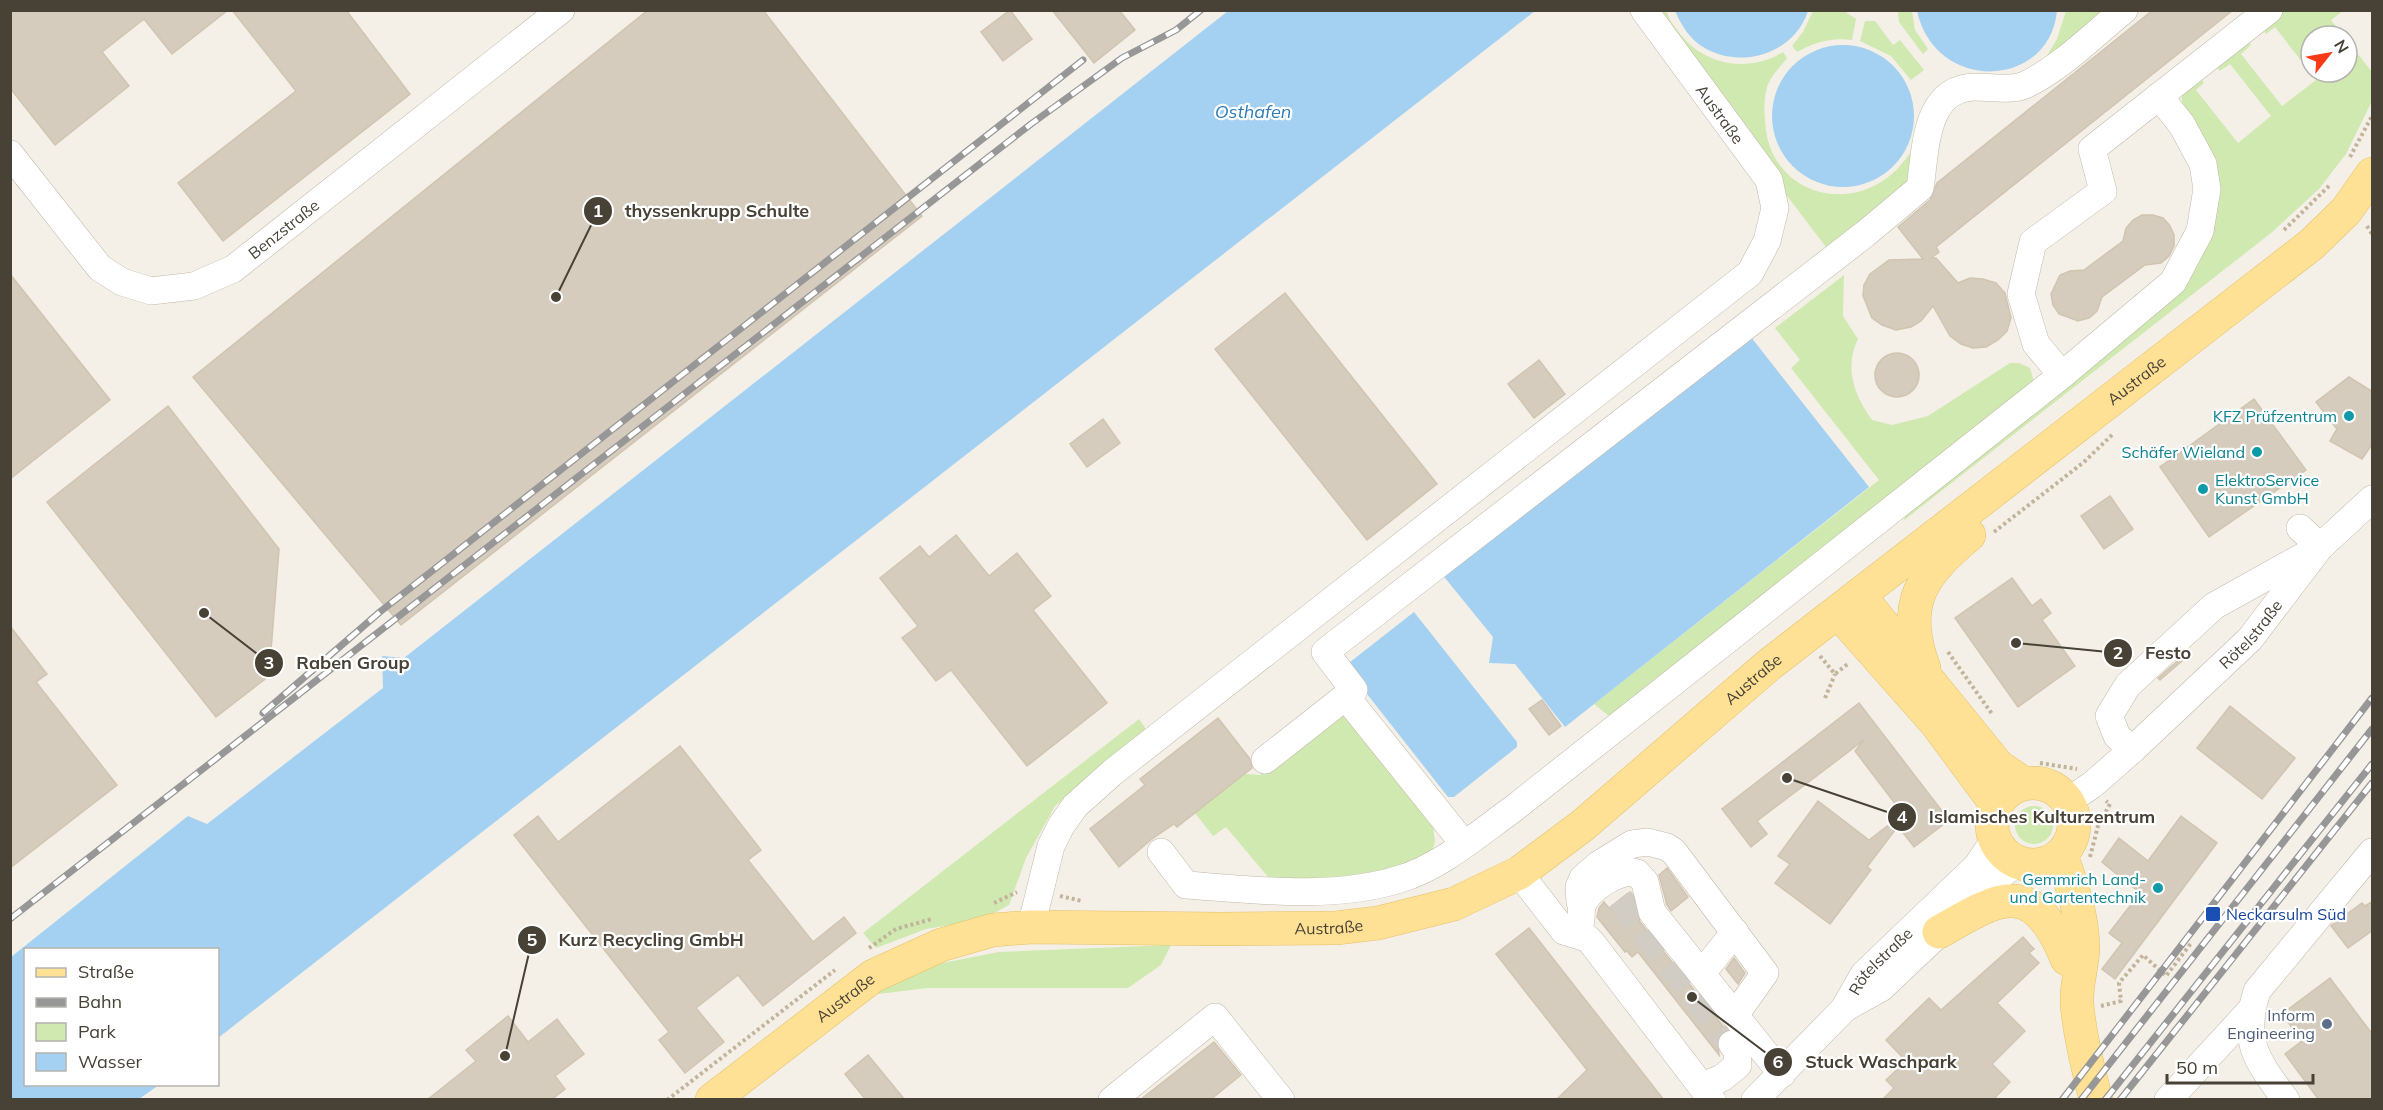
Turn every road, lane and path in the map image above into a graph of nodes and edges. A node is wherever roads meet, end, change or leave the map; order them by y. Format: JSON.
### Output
{"nodes":[{"id":1,"x":561,"y":10,"type":"edge"},
{"id":2,"x":1644,"y":10,"type":"edge"},
{"id":3,"x":2124,"y":10,"type":"edge"},
{"id":4,"x":2269,"y":10,"type":"edge"},
{"id":5,"x":2159,"y":96,"type":"junction"},
{"id":6,"x":10,"y":154,"type":"edge"},
{"id":7,"x":2373,"y":174,"type":"edge"},
{"id":8,"x":2373,"y":220,"type":"edge"},
{"id":9,"x":2366,"y":226,"type":"junction"},
{"id":10,"x":2359,"y":233,"type":"dead end"},
{"id":11,"x":2373,"y":234,"type":"edge"},
{"id":12,"x":2062,"y":375,"type":"junction"},
{"id":13,"x":2116,"y":430,"type":"dead end"},
{"id":14,"x":1999,"y":487,"type":"junction"},
{"id":15,"x":2373,"y":499,"type":"edge"},
{"id":16,"x":2300,"y":528,"type":"dead end"},
{"id":17,"x":1990,"y":535,"type":"dead end"},
{"id":18,"x":2320,"y":547,"type":"junction"},
{"id":19,"x":1848,"y":603,"type":"junction"},
{"id":20,"x":1835,"y":674,"type":"dead end"},
{"id":21,"x":1928,"y":678,"type":"junction"},
{"id":22,"x":1346,"y":697,"type":"junction"},
{"id":23,"x":1825,"y":698,"type":"dead end"},
{"id":24,"x":2132,"y":750,"type":"junction"},
{"id":25,"x":1265,"y":760,"type":"dead end"},
{"id":26,"x":2023,"y":783,"type":"junction"},
{"id":27,"x":2068,"y":801,"type":"junction"},
{"id":28,"x":1996,"y":804,"type":"junction"},
{"id":29,"x":1995,"y":839,"type":"junction"},
{"id":30,"x":1464,"y":844,"type":"junction"},
{"id":31,"x":1161,"y":852,"type":"dead end"},
{"id":32,"x":2373,"y":852,"type":"edge"},
{"id":33,"x":2037,"y":861,"type":"junction"},
{"id":34,"x":1519,"y":873,"type":"junction"},
{"id":35,"x":1581,"y":908,"type":"junction"},
{"id":36,"x":1031,"y":927,"type":"junction"},
{"id":37,"x":1564,"y":931,"type":"junction"},
{"id":38,"x":1939,"y":932,"type":"junction"},
{"id":39,"x":2192,"y":942,"type":"dead end"},
{"id":40,"x":1745,"y":946,"type":"junction"},
{"id":41,"x":2072,"y":970,"type":"junction"},
{"id":42,"x":1718,"y":994,"type":"junction"},
{"id":43,"x":2096,"y":1007,"type":"dead end"},
{"id":44,"x":1844,"y":1009,"type":"junction"},
{"id":45,"x":2250,"y":1011,"type":"junction"},
{"id":46,"x":1732,"y":1044,"type":"tunnel mouth"},
{"id":47,"x":1782,"y":1074,"type":"junction"},
{"id":48,"x":1708,"y":1093,"type":"edge"},
{"id":49,"x":1267,"y":1094,"type":"edge"},
{"id":50,"x":712,"y":1100,"type":"edge"},
{"id":51,"x":1113,"y":1100,"type":"edge"},
{"id":52,"x":1755,"y":1100,"type":"edge"},
{"id":53,"x":2096,"y":1100,"type":"edge"},
{"id":54,"x":2168,"y":1100,"type":"edge"},
{"id":55,"x":2286,"y":1100,"type":"edge"}],
"edges":[{"from":1,"to":6,"type":"street","name":"Benzstraße"},
{"from":2,"to":36,"type":"street","name":"Austraße"},
{"from":3,"to":22,"type":"street"},
{"from":4,"to":5,"type":"street"},
{"from":5,"to":12,"type":"street"},
{"from":5,"to":12,"type":"street"},
{"from":7,"to":14,"type":"main road","name":"Austraße"},
{"from":8,"to":9,"type":"path"},
{"from":9,"to":10,"type":"path"},
{"from":9,"to":11,"type":"path"},
{"from":12,"to":30,"type":"street"},
{"from":13,"to":17,"type":"path"},
{"from":14,"to":19,"type":"main road","name":"Austraße"},
{"from":14,"to":21,"type":"main road"},
{"from":15,"to":18,"type":"street"},
{"from":16,"to":18,"type":"street"},
{"from":18,"to":24,"type":"street","name":"Rötelstraße"},
{"from":18,"to":24,"type":"street"},
{"from":19,"to":21,"type":"main road"},
{"from":19,"to":28,"type":"main road"},
{"from":19,"to":34,"type":"main road","name":"Austraße"},
{"from":20,"to":23,"type":"path"},
{"from":21,"to":26,"type":"main road"},
{"from":22,"to":25,"type":"street"},
{"from":22,"to":30,"type":"street"},
{"from":24,"to":27,"type":"street","name":"Rötelstraße"},
{"from":26,"to":27,"type":"main road"},
{"from":26,"to":28,"type":"main road"},
{"from":27,"to":33,"type":"main road"},
{"from":28,"to":29,"type":"main road"},
{"from":29,"to":33,"type":"main road"},
{"from":29,"to":44,"type":"street","name":"Rötelstraße"},
{"from":30,"to":31,"type":"street"},
{"from":32,"to":45,"type":"street"},
{"from":33,"to":38,"type":"street","name":"Rötelstraße"},
{"from":33,"to":41,"type":"main road"},
{"from":34,"to":36,"type":"main road","name":"Austraße"},
{"from":34,"to":37,"type":"street"},
{"from":35,"to":37,"type":"street"},
{"from":35,"to":40,"type":"street"},
{"from":35,"to":42,"type":"street"},
{"from":36,"to":50,"type":"main road","name":"Austraße"},
{"from":37,"to":48,"type":"street"},
{"from":38,"to":41,"type":"main road"},
{"from":38,"to":44,"type":"street","name":"Rötelstraße"},
{"from":39,"to":43,"type":"path"},
{"from":40,"to":42,"type":"street"},
{"from":40,"to":42,"type":"street"},
{"from":41,"to":53,"type":"main road"},
{"from":42,"to":47,"type":"street"},
{"from":44,"to":47,"type":"street","name":"Rötelstraße"},
{"from":45,"to":54,"type":"street"},
{"from":45,"to":55,"type":"street"},
{"from":46,"to":48,"type":"street"},
{"from":47,"to":52,"type":"street","name":"Rötelstraße"},
{"from":49,"to":51,"type":"street"}]}
